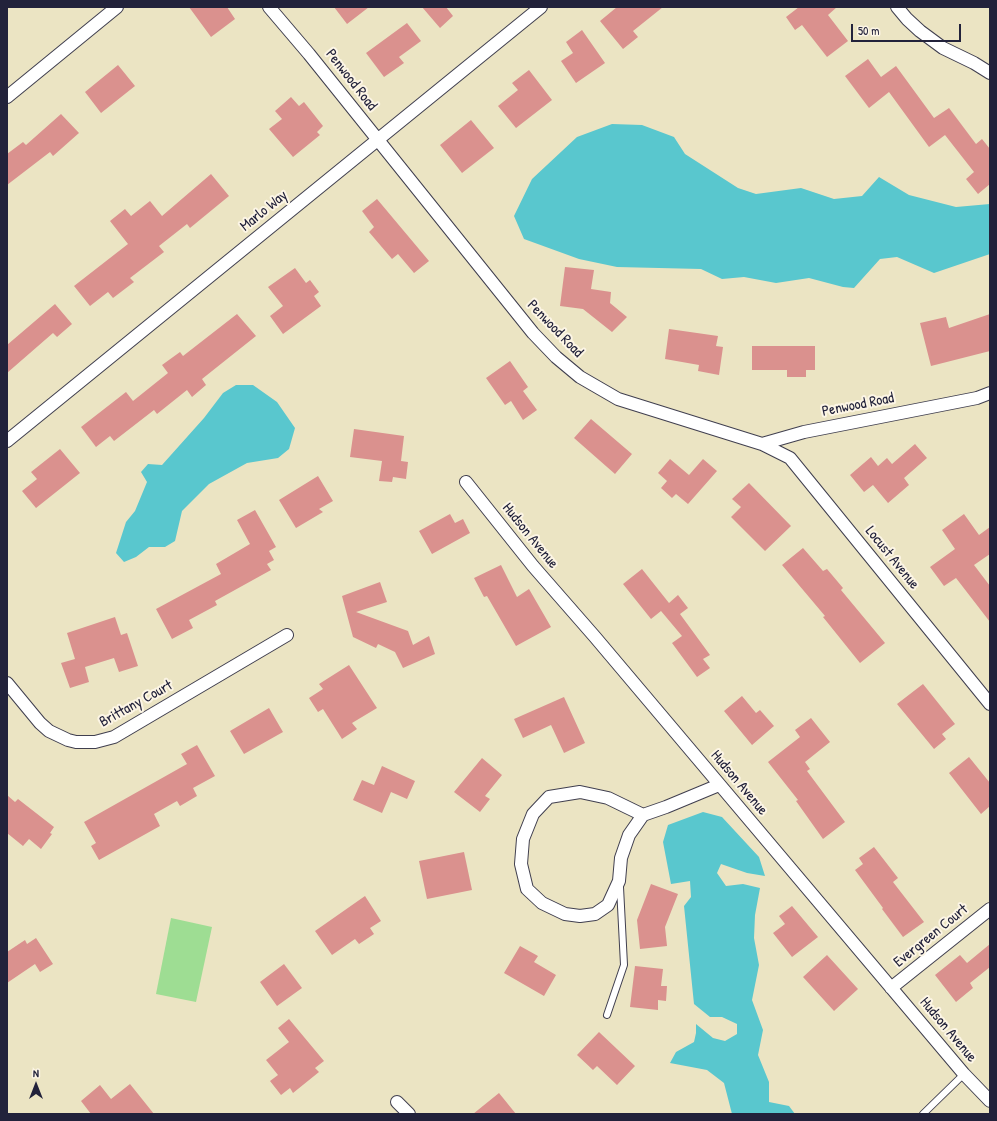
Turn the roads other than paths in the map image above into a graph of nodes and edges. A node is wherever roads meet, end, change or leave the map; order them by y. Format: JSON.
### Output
{"nodes":[{"id":1,"x":117,"y":7,"type":"edge"},
{"id":2,"x":269,"y":7,"type":"edge"},
{"id":3,"x":541,"y":7,"type":"edge"},
{"id":4,"x":897,"y":7,"type":"edge"},
{"id":5,"x":990,"y":73,"type":"edge"},
{"id":6,"x":7,"y":97,"type":"edge"},
{"id":7,"x":378,"y":140,"type":"junction"},
{"id":8,"x":990,"y":394,"type":"edge"},
{"id":9,"x":7,"y":441,"type":"edge"},
{"id":10,"x":762,"y":444,"type":"junction"},
{"id":11,"x":466,"y":482,"type":"dead end"},
{"id":12,"x":287,"y":635,"type":"dead end"},
{"id":13,"x":7,"y":683,"type":"edge"},
{"id":14,"x":990,"y":704,"type":"edge"},
{"id":15,"x":719,"y":785,"type":"junction"},
{"id":16,"x":642,"y":815,"type":"junction"},
{"id":17,"x":619,"y":881,"type":"junction"},
{"id":18,"x":990,"y":909,"type":"edge"},
{"id":19,"x":891,"y":988,"type":"junction"},
{"id":20,"x":607,"y":1015,"type":"dead end"},
{"id":21,"x":964,"y":1074,"type":"junction"},
{"id":22,"x":397,"y":1102,"type":"dead end"},
{"id":23,"x":990,"y":1102,"type":"edge"},
{"id":24,"x":409,"y":1114,"type":"edge"},
{"id":25,"x":923,"y":1114,"type":"edge"}],
"edges":[{"from":1,"to":6,"type":"street"},
{"from":2,"to":7,"type":"street","name":"Penwood Road"},
{"from":3,"to":7,"type":"street","name":"Marlo Way"},
{"from":4,"to":5,"type":"street"},
{"from":7,"to":9,"type":"street","name":"Marlo Way"},
{"from":7,"to":10,"type":"street","name":"Penwood Road"},
{"from":8,"to":10,"type":"street","name":"Penwood Road"},
{"from":10,"to":14,"type":"street","name":"Locust Avenue"},
{"from":11,"to":15,"type":"street","name":"Hudson Avenue"},
{"from":12,"to":13,"type":"street","name":"Brittany Court"},
{"from":15,"to":16,"type":"street"},
{"from":15,"to":19,"type":"street","name":"Hudson Avenue"},
{"from":16,"to":17,"type":"street"},
{"from":16,"to":17,"type":"street"},
{"from":17,"to":20,"type":"lane"},
{"from":18,"to":19,"type":"street","name":"Evergreen Court"},
{"from":19,"to":21,"type":"street","name":"Hudson Avenue"},
{"from":21,"to":23,"type":"street","name":"Hudson Avenue"},
{"from":21,"to":25,"type":"lane"},
{"from":22,"to":24,"type":"street"}]}
